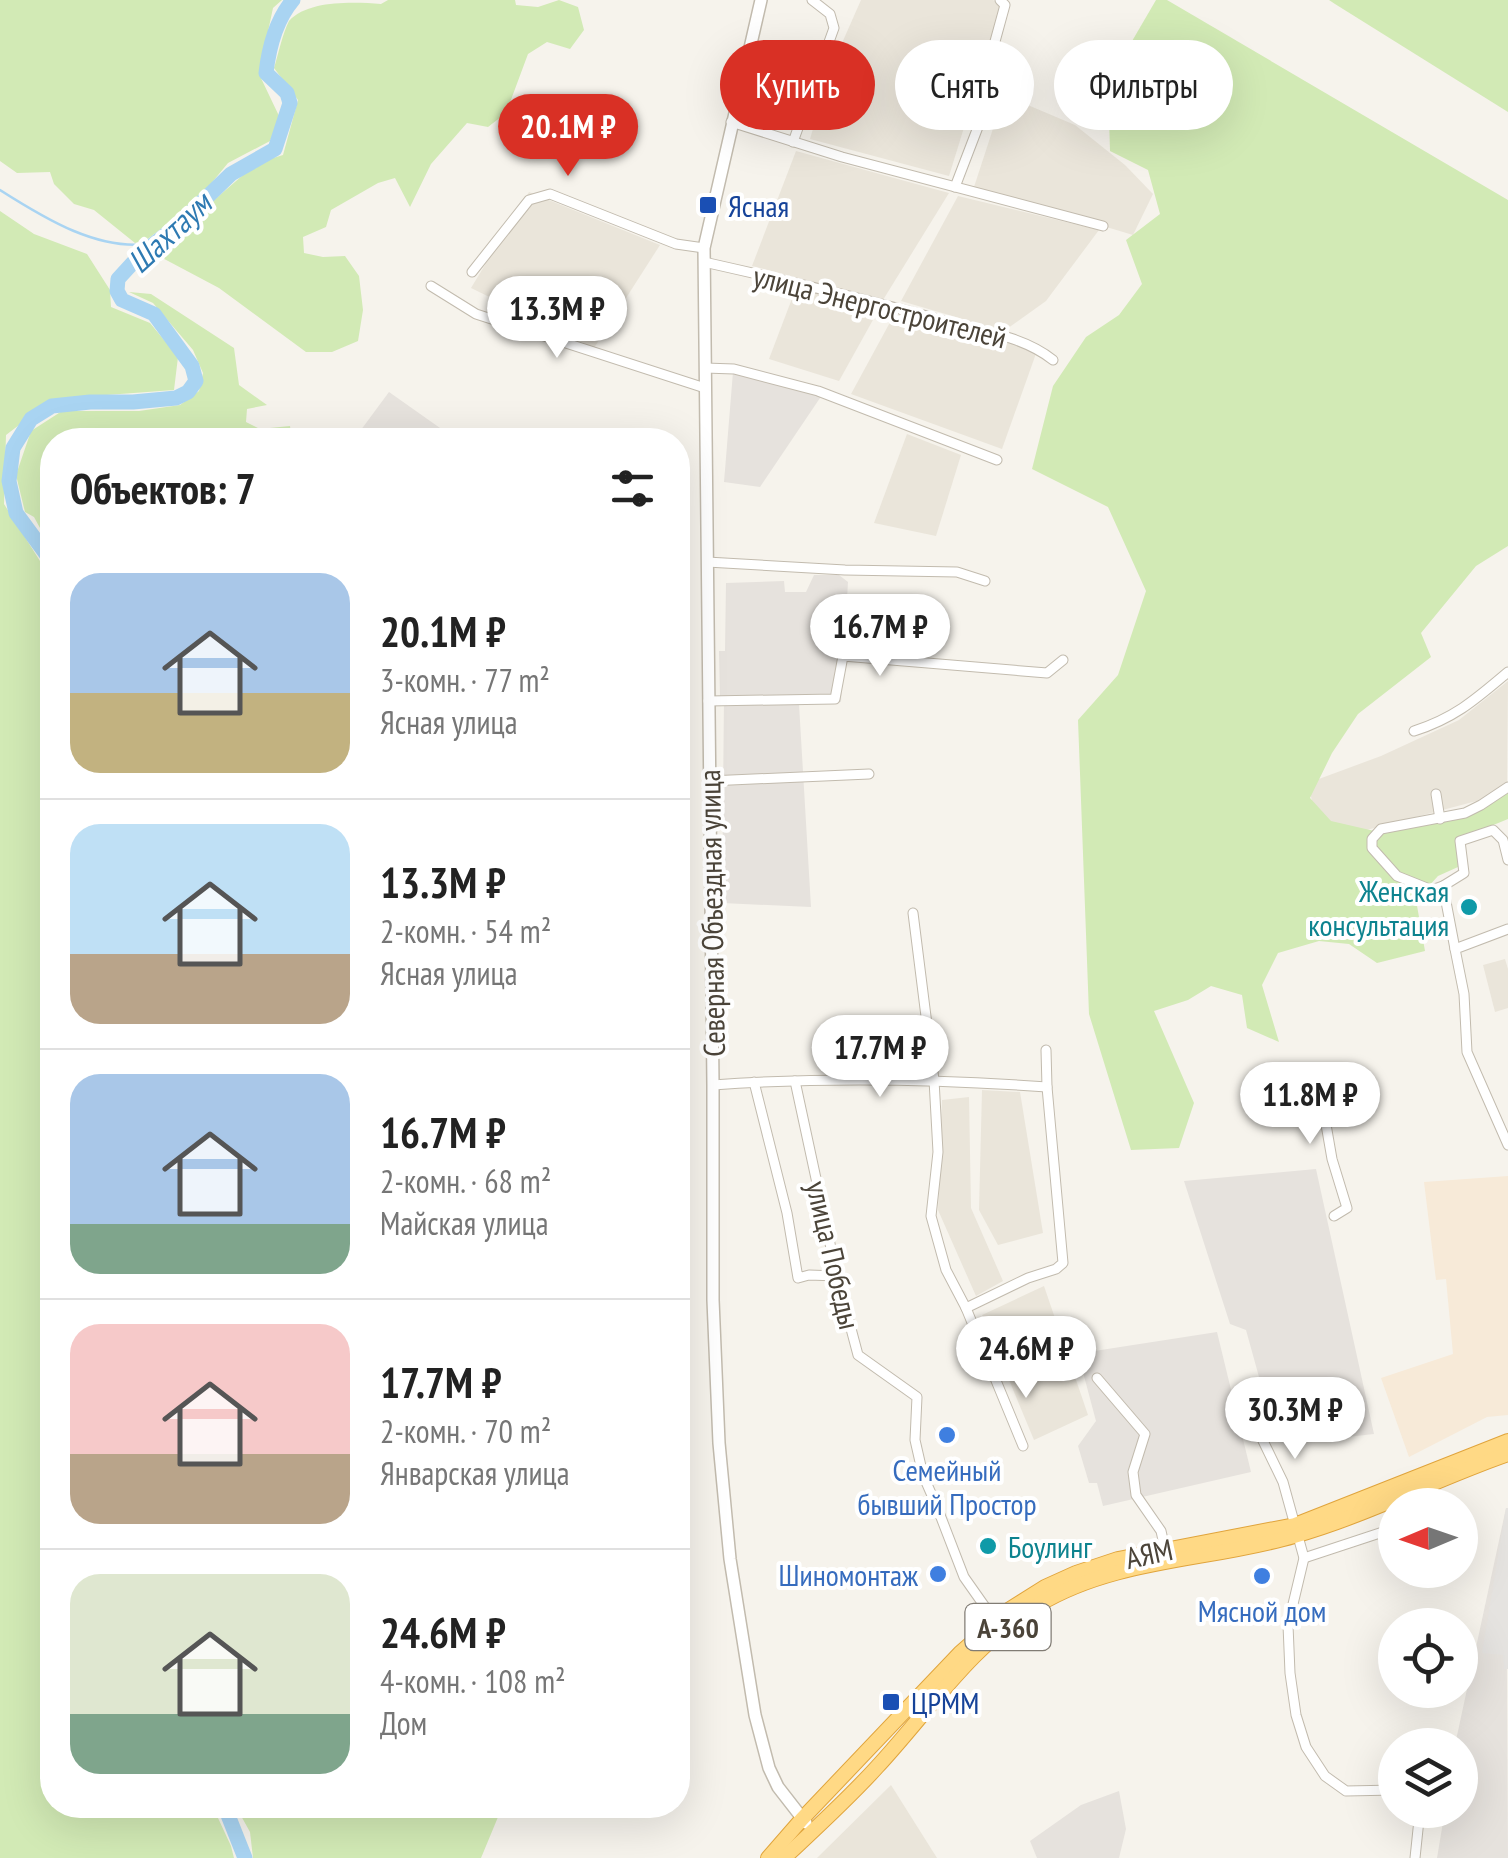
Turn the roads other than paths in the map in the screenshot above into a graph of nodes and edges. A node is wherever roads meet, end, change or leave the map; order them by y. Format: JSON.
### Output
{"nodes":[{"id":1,"x":761,"y":0,"type":"edge"},
{"id":2,"x":812,"y":0,"type":"edge"},
{"id":3,"x":1003,"y":2,"type":"edge"},
{"id":4,"x":751,"y":40,"type":"edge"},
{"id":5,"x":730,"y":130,"type":"edge"},
{"id":6,"x":756,"y":130,"type":"edge"},
{"id":7,"x":793,"y":142,"type":"junction"},
{"id":8,"x":955,"y":187,"type":"junction"},
{"id":9,"x":1102,"y":226,"type":"dead end"},
{"id":10,"x":704,"y":255,"type":"junction"},
{"id":11,"x":472,"y":272,"type":"dead end"},
{"id":12,"x":431,"y":286,"type":"dead end"},
{"id":13,"x":1053,"y":360,"type":"dead end"},
{"id":14,"x":705,"y":368,"type":"junction"},
{"id":15,"x":705,"y":388,"type":"junction"},
{"id":16,"x":996,"y":460,"type":"dead end"},
{"id":17,"x":706,"y":562,"type":"junction"},
{"id":18,"x":986,"y":582,"type":"dead end"},
{"id":19,"x":1063,"y":660,"type":"dead end"},
{"id":20,"x":1508,"y":672,"type":"edge"},
{"id":21,"x":708,"y":701,"type":"junction"},
{"id":22,"x":1414,"y":731,"type":"dead end"},
{"id":23,"x":869,"y":774,"type":"dead end"},
{"id":24,"x":709,"y":781,"type":"junction"},
{"id":25,"x":1508,"y":786,"type":"edge"},
{"id":26,"x":1436,"y":794,"type":"dead end"},
{"id":27,"x":1440,"y":818,"type":"junction"},
{"id":28,"x":1508,"y":860,"type":"edge"},
{"id":29,"x":1443,"y":886,"type":"junction"},
{"id":30,"x":914,"y":913,"type":"dead end"},
{"id":31,"x":1508,"y":929,"type":"edge"},
{"id":32,"x":1455,"y":949,"type":"junction"},
{"id":33,"x":1046,"y":1050,"type":"dead end"},
{"id":34,"x":934,"y":1080,"type":"junction"},
{"id":35,"x":754,"y":1082,"type":"junction"},
{"id":36,"x":796,"y":1082,"type":"junction"},
{"id":37,"x":713,"y":1084,"type":"junction"},
{"id":38,"x":1046,"y":1087,"type":"junction"},
{"id":39,"x":1320,"y":1090,"type":"dead end"},
{"id":40,"x":1508,"y":1146,"type":"edge"},
{"id":41,"x":1334,"y":1216,"type":"dead end"},
{"id":42,"x":837,"y":1276,"type":"junction"},
{"id":43,"x":966,"y":1308,"type":"junction"},
{"id":44,"x":1097,"y":1378,"type":"dead end"},
{"id":45,"x":1251,"y":1416,"type":"dead end"},
{"id":46,"x":1508,"y":1441,"type":"edge"},
{"id":47,"x":1024,"y":1446,"type":"dead end"},
{"id":48,"x":1508,"y":1454,"type":"edge"},
{"id":49,"x":1438,"y":1488,"type":"edge"},
{"id":50,"x":1378,"y":1508,"type":"edge"},
{"id":51,"x":1296,"y":1530,"type":"junction"},
{"id":52,"x":1378,"y":1534,"type":"edge"},
{"id":53,"x":1165,"y":1549,"type":"junction"},
{"id":54,"x":1304,"y":1558,"type":"junction"},
{"id":55,"x":995,"y":1621,"type":"junction"},
{"id":56,"x":1378,"y":1790,"type":"edge"},
{"id":57,"x":802,"y":1819,"type":"junction"},
{"id":58,"x":1418,"y":1828,"type":"edge"},
{"id":59,"x":812,"y":1831,"type":"junction"},
{"id":60,"x":768,"y":1858,"type":"edge"},
{"id":61,"x":784,"y":1858,"type":"edge"},
{"id":62,"x":1414,"y":1858,"type":"edge"}],
"edges":[{"from":1,"to":4,"type":"street","name":"Северная Объездная улица"},
{"from":2,"to":7,"type":"street"},
{"from":3,"to":8,"type":"street"},
{"from":5,"to":10,"type":"street","name":"Северная Объездная улица"},
{"from":6,"to":7,"type":"street"},
{"from":7,"to":8,"type":"street"},
{"from":8,"to":9,"type":"street"},
{"from":10,"to":11,"type":"street","name":"улица Энергостроителей"},
{"from":10,"to":13,"type":"street","name":"улица Энергостроителей"},
{"from":10,"to":14,"type":"street","name":"Северная Объездная улица"},
{"from":12,"to":15,"type":"street"},
{"from":14,"to":15,"type":"street","name":"Северная Объездная улица"},
{"from":14,"to":16,"type":"street"},
{"from":15,"to":17,"type":"street","name":"Северная Объездная улица"},
{"from":17,"to":18,"type":"street"},
{"from":17,"to":21,"type":"street","name":"Северная Объездная улица"},
{"from":19,"to":21,"type":"street"},
{"from":20,"to":22,"type":"street"},
{"from":21,"to":24,"type":"street","name":"Северная Объездная улица"},
{"from":23,"to":24,"type":"street"},
{"from":24,"to":37,"type":"street","name":"Северная Объездная улица"},
{"from":25,"to":27,"type":"street"},
{"from":26,"to":27,"type":"street"},
{"from":27,"to":29,"type":"street"},
{"from":28,"to":29,"type":"street"},
{"from":29,"to":32,"type":"street"},
{"from":30,"to":34,"type":"street"},
{"from":31,"to":32,"type":"street"},
{"from":32,"to":40,"type":"street"},
{"from":33,"to":38,"type":"street"},
{"from":34,"to":36,"type":"street"},
{"from":34,"to":38,"type":"street"},
{"from":34,"to":43,"type":"street"},
{"from":35,"to":36,"type":"street"},
{"from":35,"to":37,"type":"street"},
{"from":35,"to":42,"type":"street"},
{"from":36,"to":42,"type":"street","name":"улица Победы"},
{"from":37,"to":57,"type":"street","name":"Северная Объездная улица"},
{"from":38,"to":43,"type":"street"},
{"from":39,"to":41,"type":"street"},
{"from":42,"to":55,"type":"street","name":"улица Победы"},
{"from":43,"to":47,"type":"street"},
{"from":44,"to":53,"type":"street"},
{"from":45,"to":51,"type":"street"},
{"from":46,"to":51,"type":"highway","name":"АЯМ","number":"А-360"},
{"from":48,"to":49,"type":"highway","name":"АЯМ","number":"А-360"},
{"from":50,"to":51,"type":"highway","name":"АЯМ","number":"А-360"},
{"from":51,"to":53,"type":"highway","name":"АЯМ","number":"А-360"},
{"from":51,"to":54,"type":"street"},
{"from":51,"to":59,"type":"highway","name":"АЯМ","number":"А-360"},
{"from":52,"to":54,"type":"street"},
{"from":53,"to":55,"type":"highway","name":"АЯМ","number":"А-360"},
{"from":54,"to":56,"type":"street"},
{"from":55,"to":57,"type":"highway","name":"АЯМ","number":"А-360"},
{"from":57,"to":59,"type":"street","name":"Северная Объездная улица"},
{"from":57,"to":60,"type":"highway","name":"АЯМ","number":"А-360"},
{"from":58,"to":62,"type":"street"},
{"from":59,"to":61,"type":"highway","name":"АЯМ","number":"А-360"}]}
